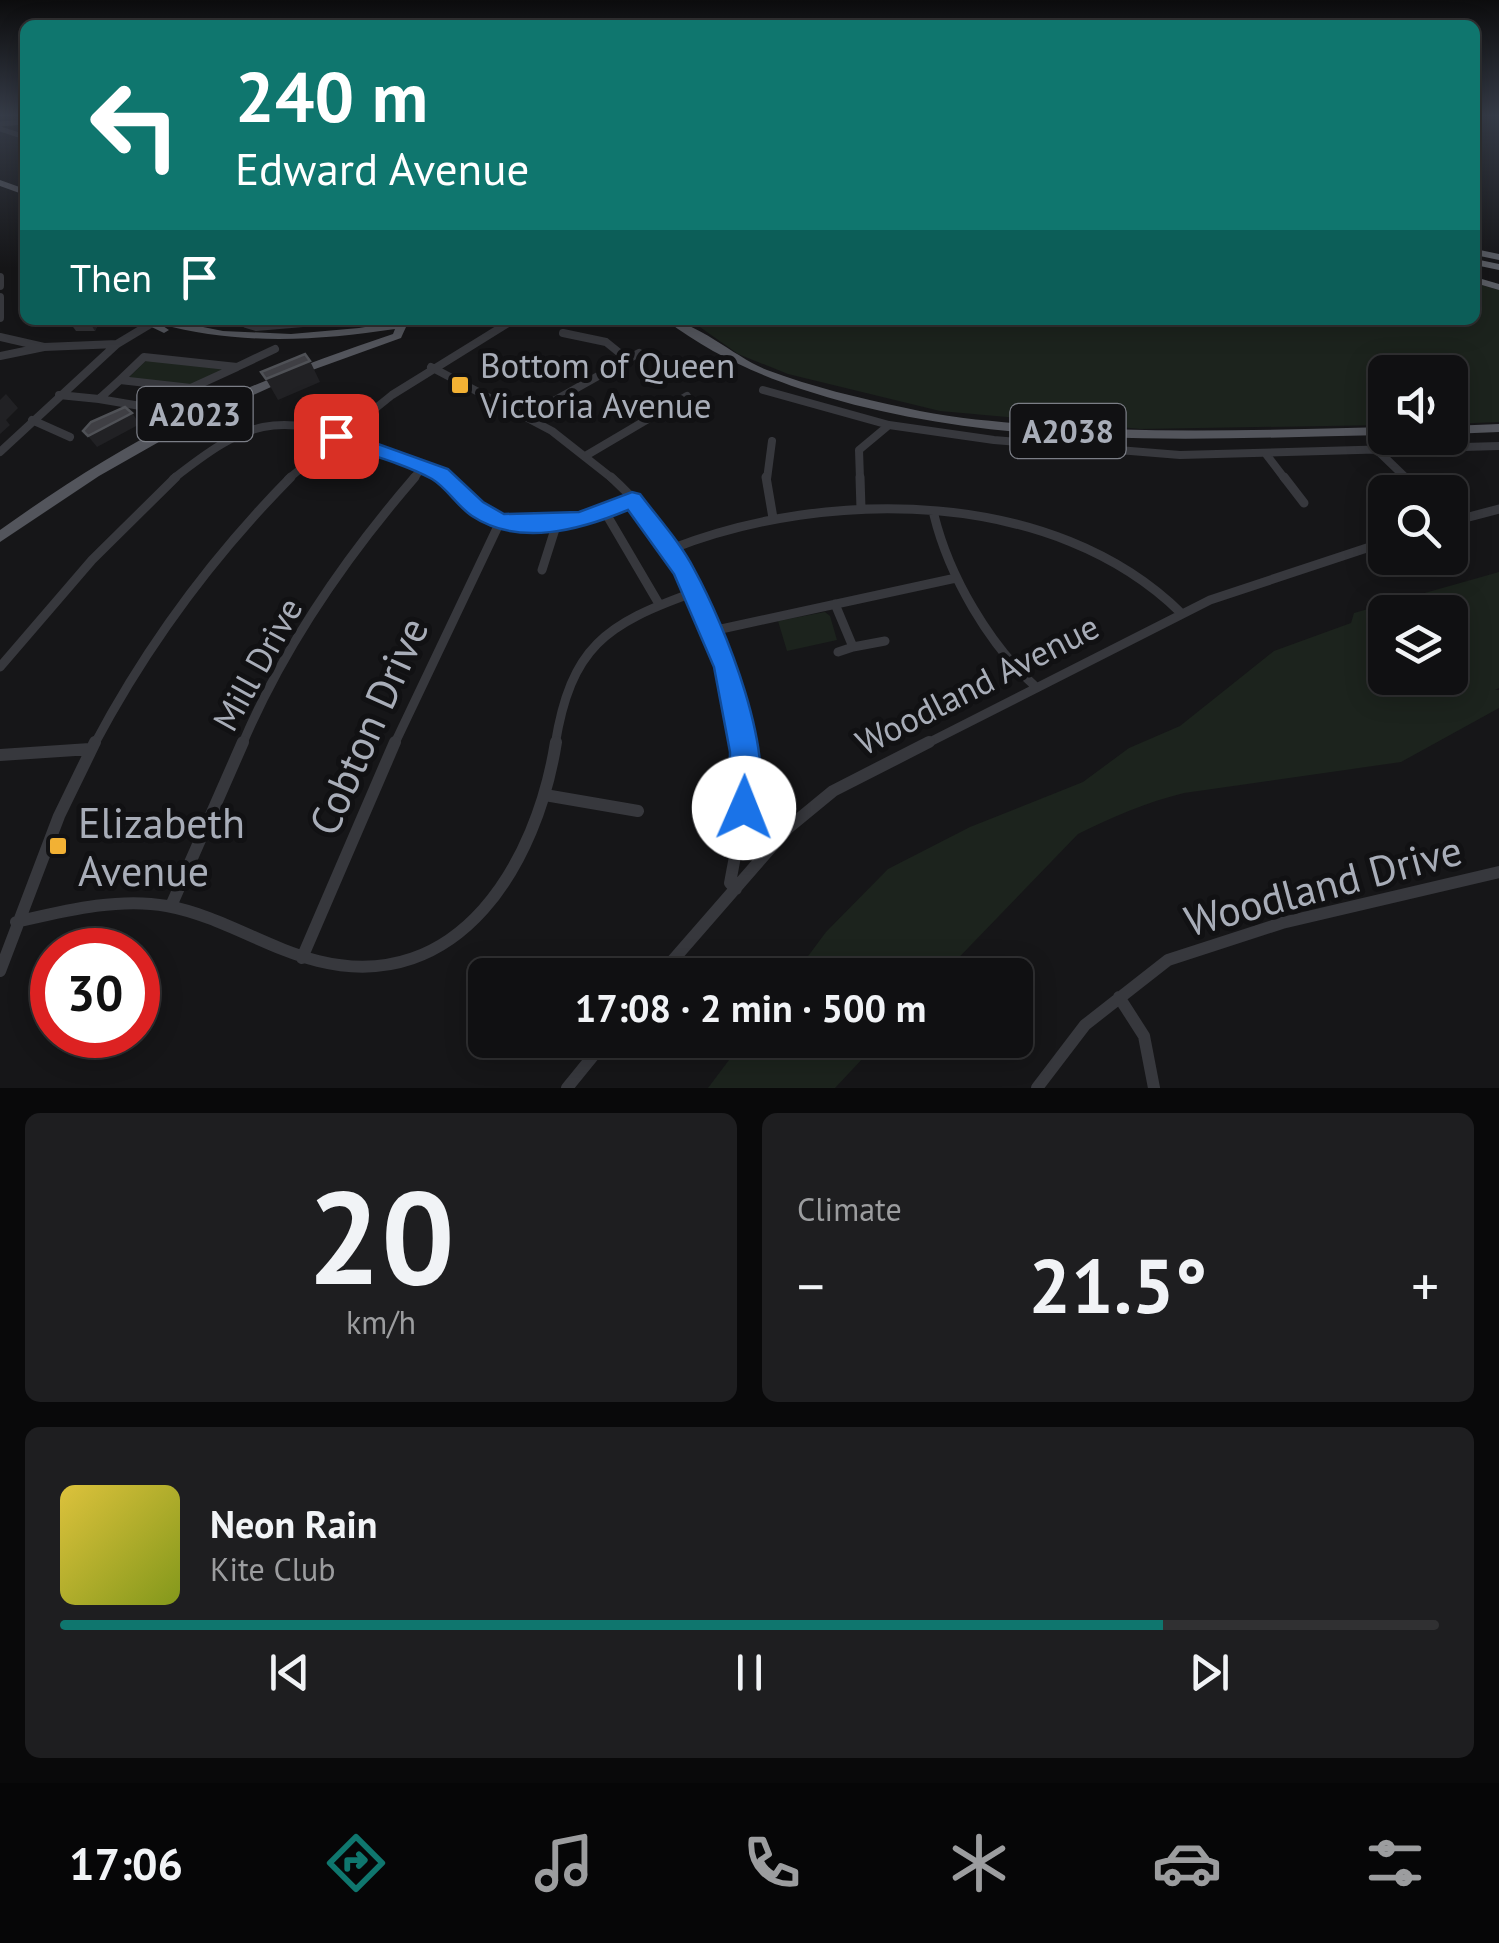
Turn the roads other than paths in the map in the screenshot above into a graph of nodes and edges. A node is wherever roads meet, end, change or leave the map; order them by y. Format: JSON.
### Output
{"nodes":[{"id":1,"x":0,"y":277,"type":"edge"},
{"id":2,"x":0,"y":286,"type":"edge"},
{"id":3,"x":0,"y":297,"type":"edge"},
{"id":4,"x":0,"y":318,"type":"edge"},
{"id":5,"x":146,"y":325,"type":"edge"},
{"id":6,"x":160,"y":325,"type":"edge"},
{"id":7,"x":249,"y":325,"type":"edge"},
{"id":8,"x":279,"y":325,"type":"edge"},
{"id":9,"x":402,"y":325,"type":"joint"},
{"id":10,"x":503,"y":325,"type":"edge"},
{"id":11,"x":679,"y":325,"type":"edge"},
{"id":12,"x":563,"y":333,"type":"dead end"},
{"id":13,"x":0,"y":336,"type":"edge"},
{"id":14,"x":118,"y":344,"type":"junction"},
{"id":15,"x":44,"y":347,"type":"junction"},
{"id":16,"x":152,"y":347,"type":"dead end"},
{"id":17,"x":275,"y":349,"type":"dead end"},
{"id":18,"x":640,"y":354,"type":"dead end"},
{"id":19,"x":0,"y":356,"type":"edge"},
{"id":20,"x":144,"y":357,"type":"junction"},
{"id":21,"x":627,"y":359,"type":"junction"},
{"id":22,"x":431,"y":366,"type":"junction"},
{"id":23,"x":238,"y":367,"type":"junction"},
{"id":24,"x":120,"y":380,"type":"junction"},
{"id":25,"x":763,"y":390,"type":"dead end"},
{"id":26,"x":59,"y":395,"type":"junction"},
{"id":27,"x":686,"y":396,"type":"dead end"},
{"id":28,"x":99,"y":399,"type":"junction"},
{"id":29,"x":170,"y":412,"type":"dead end"},
{"id":30,"x":526,"y":416,"type":"junction"},
{"id":31,"x":32,"y":420,"type":"junction"},
{"id":32,"x":889,"y":425,"type":"junction"},
{"id":33,"x":1499,"y":428,"type":"edge"},
{"id":34,"x":1468,"y":429,"type":"edge"},
{"id":35,"x":1368,"y":431,"type":"edge"},
{"id":36,"x":336,"y":436,"type":"junction"},
{"id":37,"x":70,"y":437,"type":"dead end"},
{"id":38,"x":772,"y":440,"type":"dead end"},
{"id":39,"x":1499,"y":446,"type":"edge"},
{"id":40,"x":1468,"y":447,"type":"edge"},
{"id":41,"x":1368,"y":450,"type":"edge"},
{"id":42,"x":0,"y":452,"type":"edge"},
{"id":43,"x":1266,"y":454,"type":"junction"},
{"id":44,"x":587,"y":455,"type":"junction"},
{"id":45,"x":1382,"y":455,"type":"edge"},
{"id":46,"x":423,"y":466,"type":"junction"},
{"id":47,"x":1403,"y":475,"type":"edge"},
{"id":48,"x":632,"y":500,"type":"junction"},
{"id":49,"x":1304,"y":503,"type":"dead end"},
{"id":50,"x":862,"y":509,"type":"junction"},
{"id":51,"x":1499,"y":509,"type":"edge"},
{"id":52,"x":605,"y":512,"type":"junction"},
{"id":53,"x":934,"y":514,"type":"junction"},
{"id":54,"x":1468,"y":517,"type":"edge"},
{"id":55,"x":773,"y":518,"type":"junction"},
{"id":56,"x":500,"y":522,"type":"junction"},
{"id":57,"x":557,"y":523,"type":"junction"},
{"id":58,"x":0,"y":537,"type":"edge"},
{"id":59,"x":1368,"y":547,"type":"edge"},
{"id":60,"x":671,"y":549,"type":"junction"},
{"id":61,"x":542,"y":570,"type":"dead end"},
{"id":62,"x":956,"y":578,"type":"junction"},
{"id":63,"x":695,"y":592,"type":"junction"},
{"id":64,"x":658,"y":604,"type":"junction"},
{"id":65,"x":835,"y":604,"type":"junction"},
{"id":66,"x":1181,"y":613,"type":"junction"},
{"id":67,"x":712,"y":631,"type":"junction"},
{"id":68,"x":885,"y":641,"type":"dead end"},
{"id":69,"x":852,"y":647,"type":"junction"},
{"id":70,"x":838,"y":652,"type":"dead end"},
{"id":71,"x":0,"y":667,"type":"edge"},
{"id":72,"x":1036,"y":687,"type":"junction"},
{"id":73,"x":90,"y":750,"type":"junction"},
{"id":74,"x":0,"y":755,"type":"edge"},
{"id":75,"x":545,"y":794,"type":"junction"},
{"id":76,"x":744,"y":808,"type":"junction"},
{"id":77,"x":638,"y":812,"type":"dead end"},
{"id":78,"x":788,"y":828,"type":"junction"},
{"id":79,"x":1499,"y":872,"type":"edge"},
{"id":80,"x":736,"y":890,"type":"junction"},
{"id":81,"x":171,"y":906,"type":"junction"},
{"id":82,"x":16,"y":922,"type":"junction"},
{"id":83,"x":302,"y":958,"type":"junction"},
{"id":84,"x":675,"y":958,"type":"edge"},
{"id":85,"x":0,"y":971,"type":"edge"},
{"id":86,"x":1119,"y":997,"type":"junction"},
{"id":87,"x":591,"y":1058,"type":"edge"},
{"id":88,"x":566,"y":1088,"type":"edge"},
{"id":89,"x":1037,"y":1088,"type":"edge"},
{"id":90,"x":1154,"y":1088,"type":"edge"}],
"edges":[{"from":1,"to":2,"type":"street"},
{"from":3,"to":4,"type":"street"},
{"from":5,"to":14,"type":"street"},
{"from":6,"to":9,"type":"main road"},
{"from":7,"to":8,"type":"street"},
{"from":9,"to":58,"type":"main road","number":"A2023"},
{"from":10,"to":22,"type":"street"},
{"from":11,"to":35,"type":"main road","number":"A2038"},
{"from":12,"to":21,"type":"street"},
{"from":13,"to":15,"type":"street"},
{"from":14,"to":15,"type":"street"},
{"from":14,"to":26,"type":"street"},
{"from":15,"to":19,"type":"street"},
{"from":16,"to":20,"type":"street"},
{"from":17,"to":23,"type":"street"},
{"from":18,"to":21,"type":"street"},
{"from":20,"to":23,"type":"street"},
{"from":20,"to":24,"type":"street"},
{"from":21,"to":30,"type":"street"},
{"from":22,"to":30,"type":"street"},
{"from":22,"to":36,"type":"street"},
{"from":23,"to":24,"type":"street"},
{"from":24,"to":28,"type":"street"},
{"from":25,"to":32,"type":"street"},
{"from":26,"to":28,"type":"street"},
{"from":26,"to":31,"type":"street"},
{"from":27,"to":44,"type":"street"},
{"from":28,"to":29,"type":"street"},
{"from":30,"to":44,"type":"street"},
{"from":31,"to":37,"type":"street"},
{"from":31,"to":42,"type":"street"},
{"from":32,"to":43,"type":"street"},
{"from":32,"to":50,"type":"street"},
{"from":33,"to":34,"type":"main road"},
{"from":36,"to":46,"type":"street"},
{"from":36,"to":71,"type":"street"},
{"from":36,"to":73,"type":"street"},
{"from":38,"to":55,"type":"street"},
{"from":39,"to":40,"type":"street"},
{"from":41,"to":43,"type":"street"},
{"from":43,"to":49,"type":"street"},
{"from":44,"to":48,"type":"street"},
{"from":45,"to":47,"type":"street"},
{"from":46,"to":56,"type":"street"},
{"from":46,"to":81,"type":"street","name":"Mill Drive"},
{"from":48,"to":52,"type":"street"},
{"from":48,"to":60,"type":"street"},
{"from":50,"to":53,"type":"street"},
{"from":50,"to":55,"type":"street"},
{"from":51,"to":54,"type":"street"},
{"from":52,"to":57,"type":"street"},
{"from":52,"to":64,"type":"street"},
{"from":53,"to":62,"type":"street"},
{"from":53,"to":66,"type":"street"},
{"from":55,"to":60,"type":"street"},
{"from":56,"to":57,"type":"street"},
{"from":56,"to":83,"type":"street","name":"Cobton Drive"},
{"from":57,"to":61,"type":"street"},
{"from":59,"to":66,"type":"street","name":"Woodland Avenue"},
{"from":60,"to":63,"type":"street"},
{"from":62,"to":65,"type":"street"},
{"from":62,"to":72,"type":"street"},
{"from":63,"to":64,"type":"street"},
{"from":63,"to":67,"type":"street"},
{"from":64,"to":75,"type":"street"},
{"from":65,"to":67,"type":"street"},
{"from":65,"to":69,"type":"street"},
{"from":66,"to":72,"type":"street","name":"Woodland Avenue"},
{"from":67,"to":76,"type":"street"},
{"from":68,"to":69,"type":"street"},
{"from":69,"to":70,"type":"street"},
{"from":72,"to":78,"type":"street","name":"Woodland Avenue"},
{"from":73,"to":74,"type":"street"},
{"from":73,"to":82,"type":"street"},
{"from":75,"to":77,"type":"street"},
{"from":75,"to":83,"type":"street"},
{"from":76,"to":78,"type":"street"},
{"from":76,"to":80,"type":"street"},
{"from":78,"to":80,"type":"street","name":"Woodland Avenue"},
{"from":79,"to":86,"type":"street","name":"Woodland Drive"},
{"from":80,"to":84,"type":"street","name":"Woodland Avenue"},
{"from":81,"to":82,"type":"street"},
{"from":81,"to":83,"type":"street"},
{"from":82,"to":85,"type":"street"},
{"from":86,"to":89,"type":"street","name":"Woodland Drive"},
{"from":86,"to":90,"type":"street"},
{"from":87,"to":88,"type":"street"}]}
